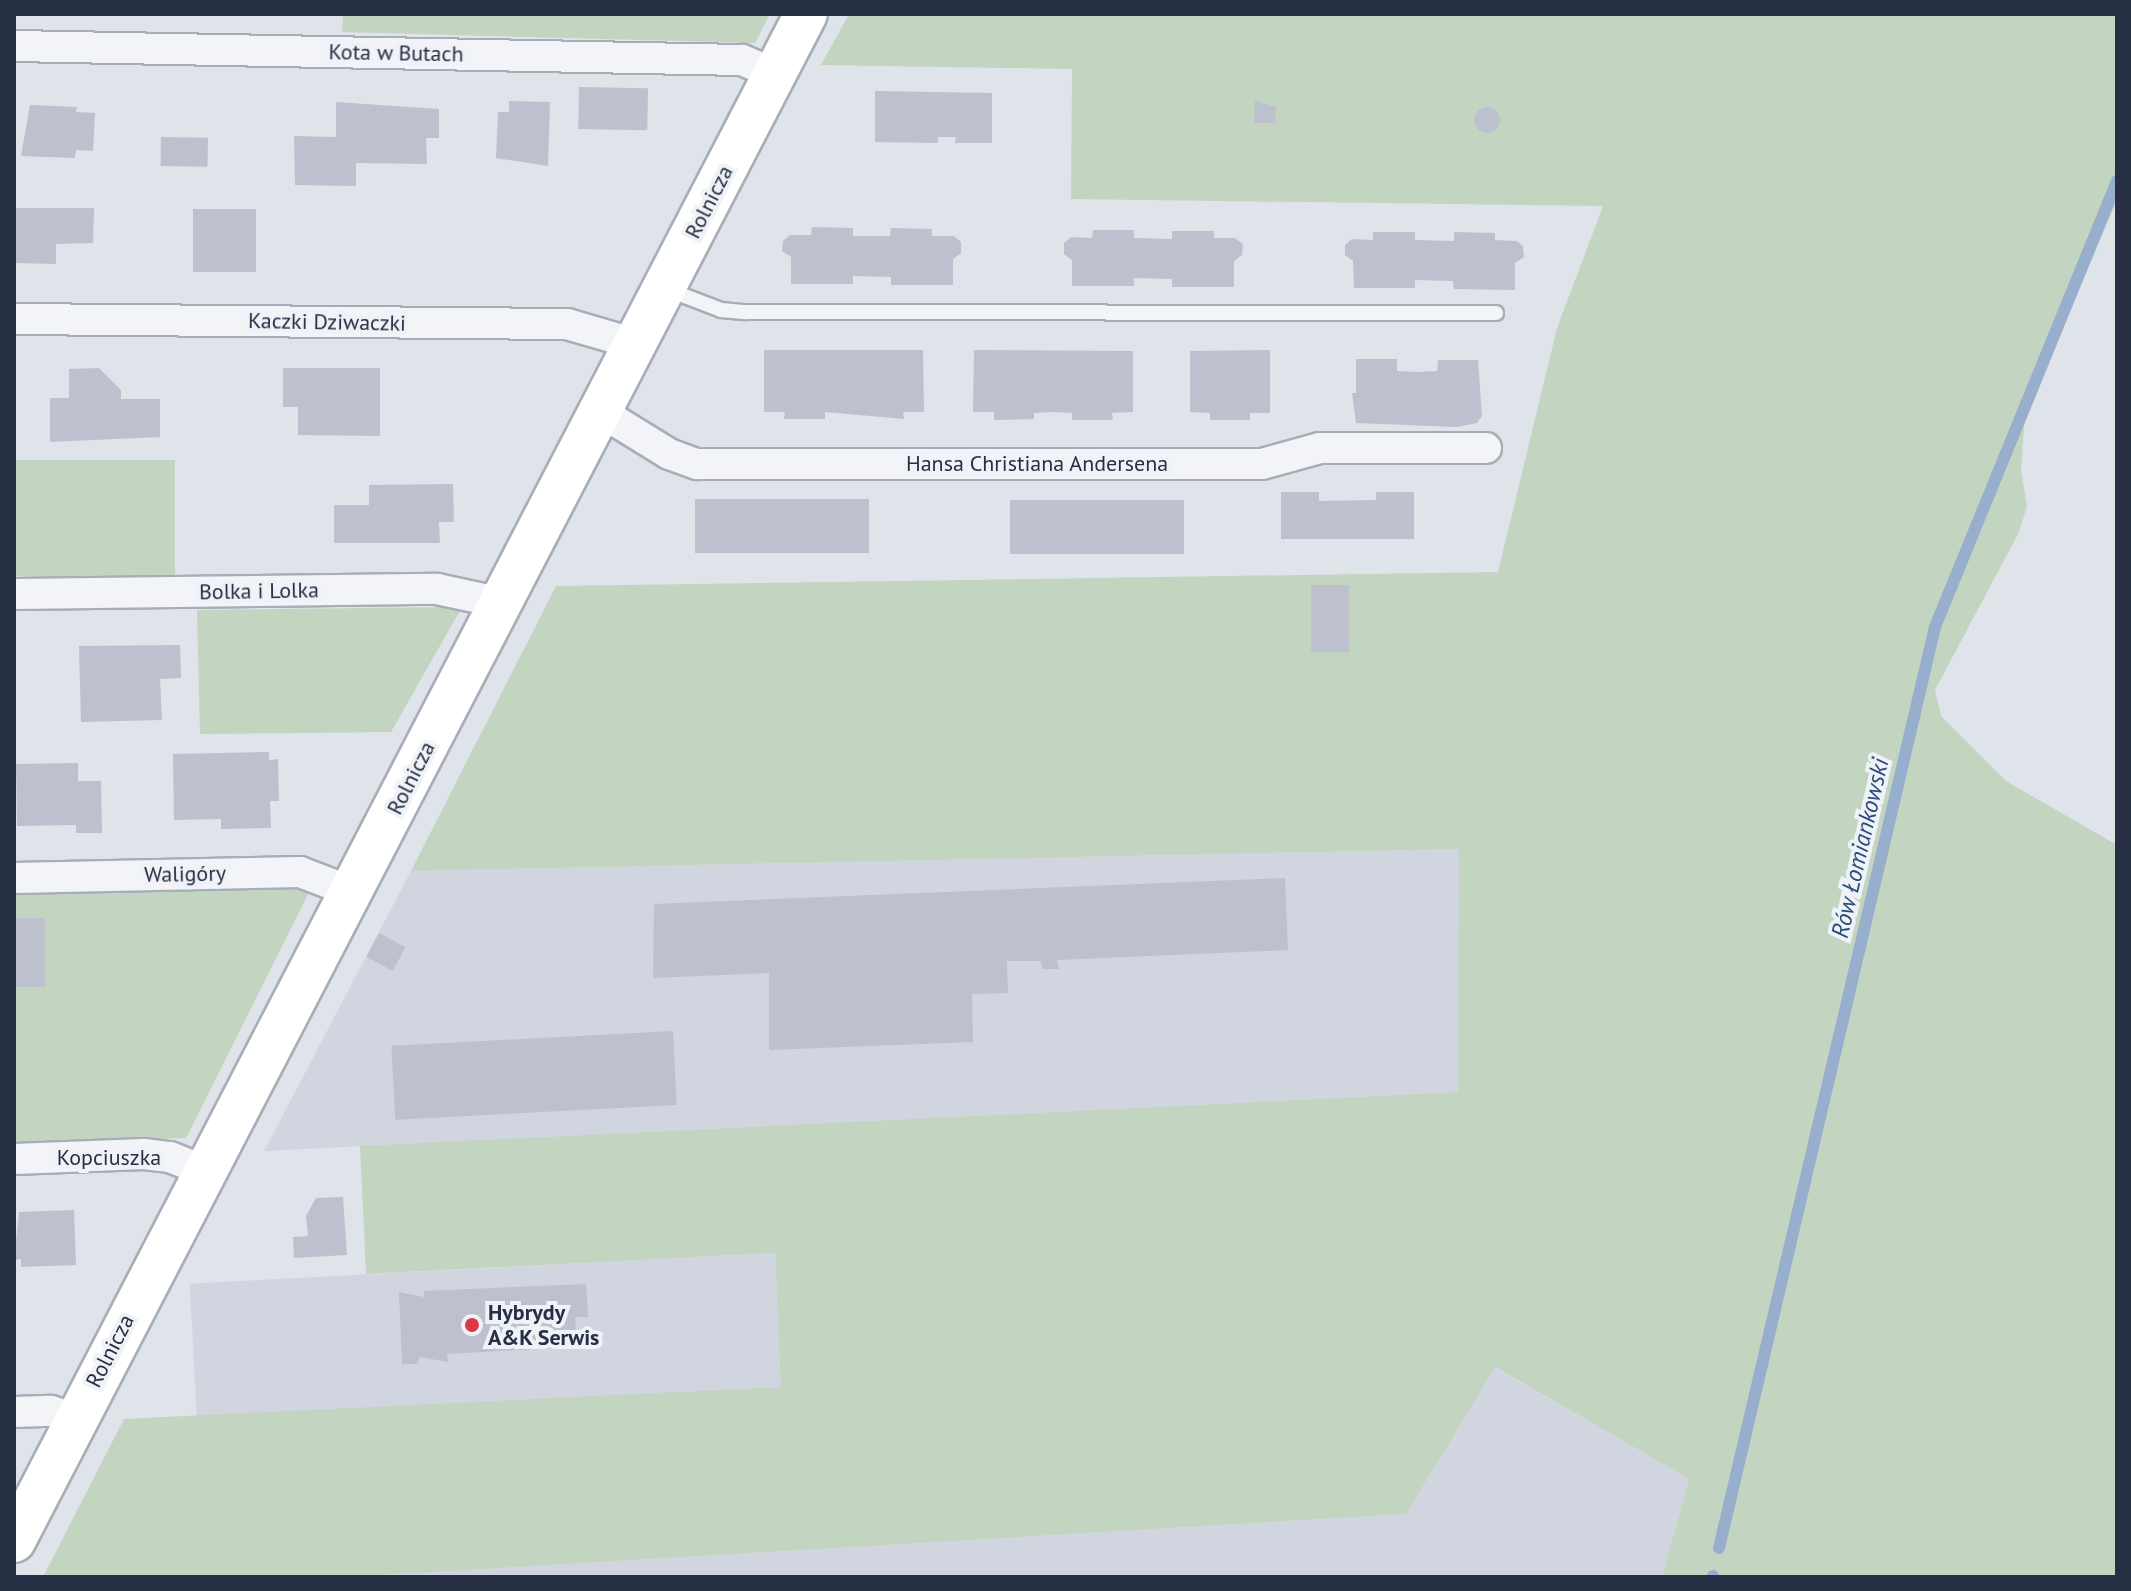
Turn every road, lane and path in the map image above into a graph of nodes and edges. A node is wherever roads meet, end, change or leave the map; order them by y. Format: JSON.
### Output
{"nodes":[{"id":1,"x":806,"y":14,"type":"edge"},
{"id":2,"x":14,"y":46,"type":"edge"},
{"id":3,"x":775,"y":74,"type":"junction"},
{"id":4,"x":665,"y":288,"type":"junction"},
{"id":5,"x":1496,"y":313,"type":"dead end"},
{"id":6,"x":14,"y":319,"type":"edge"},
{"id":7,"x":636,"y":344,"type":"junction"},
{"id":8,"x":601,"y":412,"type":"junction"},
{"id":9,"x":1486,"y":448,"type":"dead end"},
{"id":10,"x":14,"y":594,"type":"edge"},
{"id":11,"x":502,"y":603,"type":"junction"},
{"id":12,"x":14,"y":878,"type":"edge"},
{"id":13,"x":352,"y":892,"type":"junction"},
{"id":14,"x":14,"y":1159,"type":"edge"},
{"id":15,"x":202,"y":1170,"type":"junction"},
{"id":16,"x":14,"y":1412,"type":"edge"},
{"id":17,"x":75,"y":1419,"type":"junction"},
{"id":18,"x":14,"y":1541,"type":"edge"}],
"edges":[{"from":1,"to":3,"type":"street","name":"Rolnicza"},
{"from":2,"to":3,"type":"street","name":"Kota w Butach"},
{"from":3,"to":4,"type":"street","name":"Rolnicza"},
{"from":4,"to":5,"type":"lane"},
{"from":4,"to":7,"type":"street","name":"Rolnicza"},
{"from":6,"to":7,"type":"street","name":"Kaczki Dziwaczki"},
{"from":7,"to":8,"type":"street","name":"Rolnicza"},
{"from":8,"to":9,"type":"street","name":"Hansa Christiana Andersena"},
{"from":8,"to":11,"type":"street","name":"Rolnicza"},
{"from":10,"to":11,"type":"street","name":"Bolka i Lolka"},
{"from":11,"to":13,"type":"street","name":"Rolnicza"},
{"from":12,"to":13,"type":"street","name":"Waligóry"},
{"from":13,"to":15,"type":"street","name":"Rolnicza"},
{"from":14,"to":15,"type":"street","name":"Kopciuszka"},
{"from":15,"to":17,"type":"street","name":"Rolnicza"},
{"from":16,"to":17,"type":"street"},
{"from":17,"to":18,"type":"street","name":"Rolnicza"}]}
